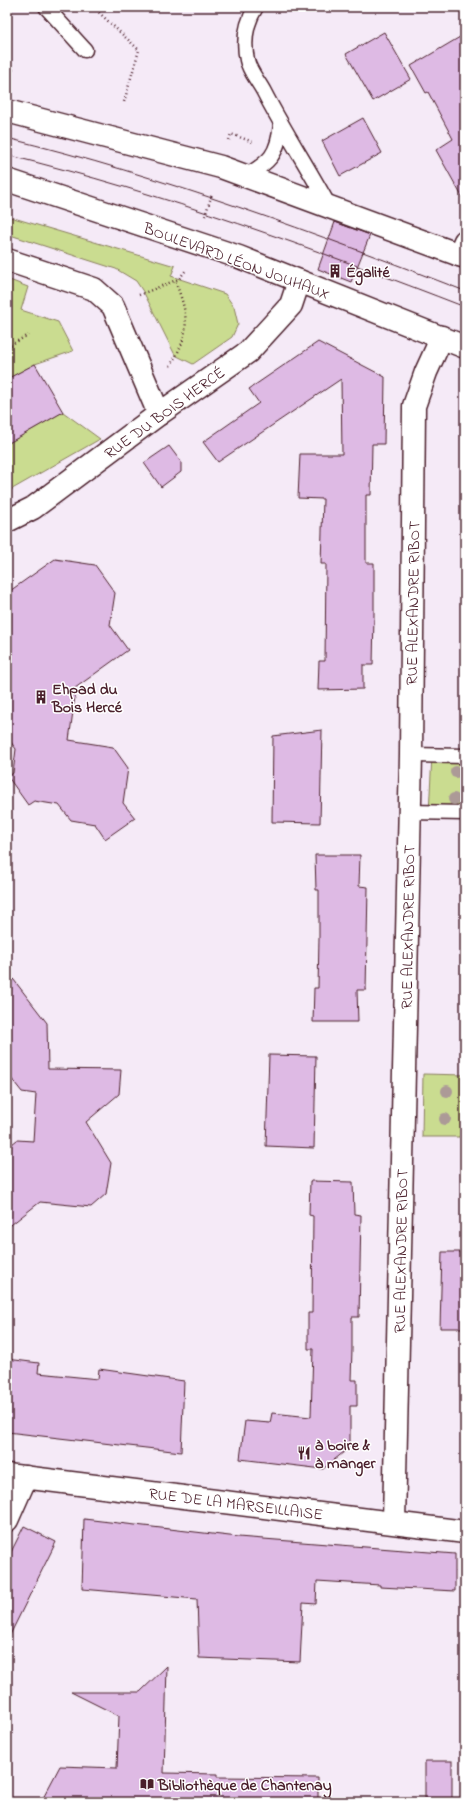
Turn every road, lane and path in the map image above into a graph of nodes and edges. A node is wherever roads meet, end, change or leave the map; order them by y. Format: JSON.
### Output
{"nodes":[{"id":1,"x":46,"y":7,"type":"edge"},
{"id":2,"x":93,"y":7,"type":"edge"},
{"id":3,"x":256,"y":7,"type":"edge"},
{"id":4,"x":85,"y":50,"type":"dead end"},
{"id":5,"x":7,"y":59,"type":"edge"},
{"id":6,"x":14,"y":73,"type":"dead end"},
{"id":7,"x":124,"y":102,"type":"dead end"},
{"id":8,"x":7,"y":111,"type":"edge"},
{"id":9,"x":281,"y":124,"type":"junction"},
{"id":10,"x":244,"y":177,"type":"junction"},
{"id":11,"x":7,"y":180,"type":"edge"},
{"id":12,"x":329,"y":206,"type":"junction"},
{"id":13,"x":463,"y":251,"type":"edge"},
{"id":14,"x":7,"y":260,"type":"edge"},
{"id":15,"x":174,"y":281,"type":"dead end"},
{"id":16,"x":299,"y":281,"type":"junction"},
{"id":17,"x":28,"y":335,"type":"dead end"},
{"id":18,"x":442,"y":337,"type":"junction"},
{"id":19,"x":7,"y":347,"type":"edge"},
{"id":20,"x":465,"y":347,"type":"edge"},
{"id":21,"x":169,"y":367,"type":"dead end"},
{"id":22,"x":159,"y":414,"type":"junction"},
{"id":23,"x":7,"y":521,"type":"edge"},
{"id":24,"x":411,"y":755,"type":"junction"},
{"id":25,"x":465,"y":756,"type":"edge"},
{"id":26,"x":410,"y":812,"type":"junction"},
{"id":27,"x":465,"y":813,"type":"edge"},
{"id":28,"x":17,"y":1476,"type":"edge"},
{"id":29,"x":7,"y":1520,"type":"edge"},
{"id":30,"x":394,"y":1522,"type":"junction"},
{"id":31,"x":465,"y":1532,"type":"edge"}],
"edges":[{"from":1,"to":4,"type":"lane"},
{"from":2,"to":7,"type":"path"},
{"from":3,"to":9,"type":"lane"},
{"from":5,"to":6,"type":"path"},
{"from":8,"to":10,"type":"street"},
{"from":9,"to":10,"type":"lane"},
{"from":9,"to":12,"type":"lane"},
{"from":10,"to":12,"type":"street"},
{"from":11,"to":16,"type":"street","name":"BOULEVARD LÉON JOUHAUX"},
{"from":12,"to":13,"type":"street"},
{"from":14,"to":22,"type":"street"},
{"from":15,"to":21,"type":"path"},
{"from":16,"to":18,"type":"street","name":"BOULEVARD LÉON JOUHAUX"},
{"from":16,"to":22,"type":"street","name":"RUE DU BOIS HERCÉ"},
{"from":17,"to":19,"type":"path"},
{"from":18,"to":20,"type":"street","name":"BOULEVARD LÉON JOUHAUX"},
{"from":18,"to":24,"type":"street","name":"RUE ALEXANDRE RIBOT"},
{"from":22,"to":23,"type":"street","name":"RUE DU BOIS HERCÉ"},
{"from":24,"to":25,"type":"lane"},
{"from":24,"to":26,"type":"street","name":"RUE ALEXANDRE RIBOT"},
{"from":26,"to":27,"type":"lane"},
{"from":26,"to":30,"type":"street","name":"RUE ALEXANDRE RIBOT"},
{"from":28,"to":29,"type":"street"},
{"from":28,"to":30,"type":"street","name":"RUE DE LA MARSEILLAISE"},
{"from":30,"to":31,"type":"street","name":"RUE DE LA MARSEILLAISE"}]}
